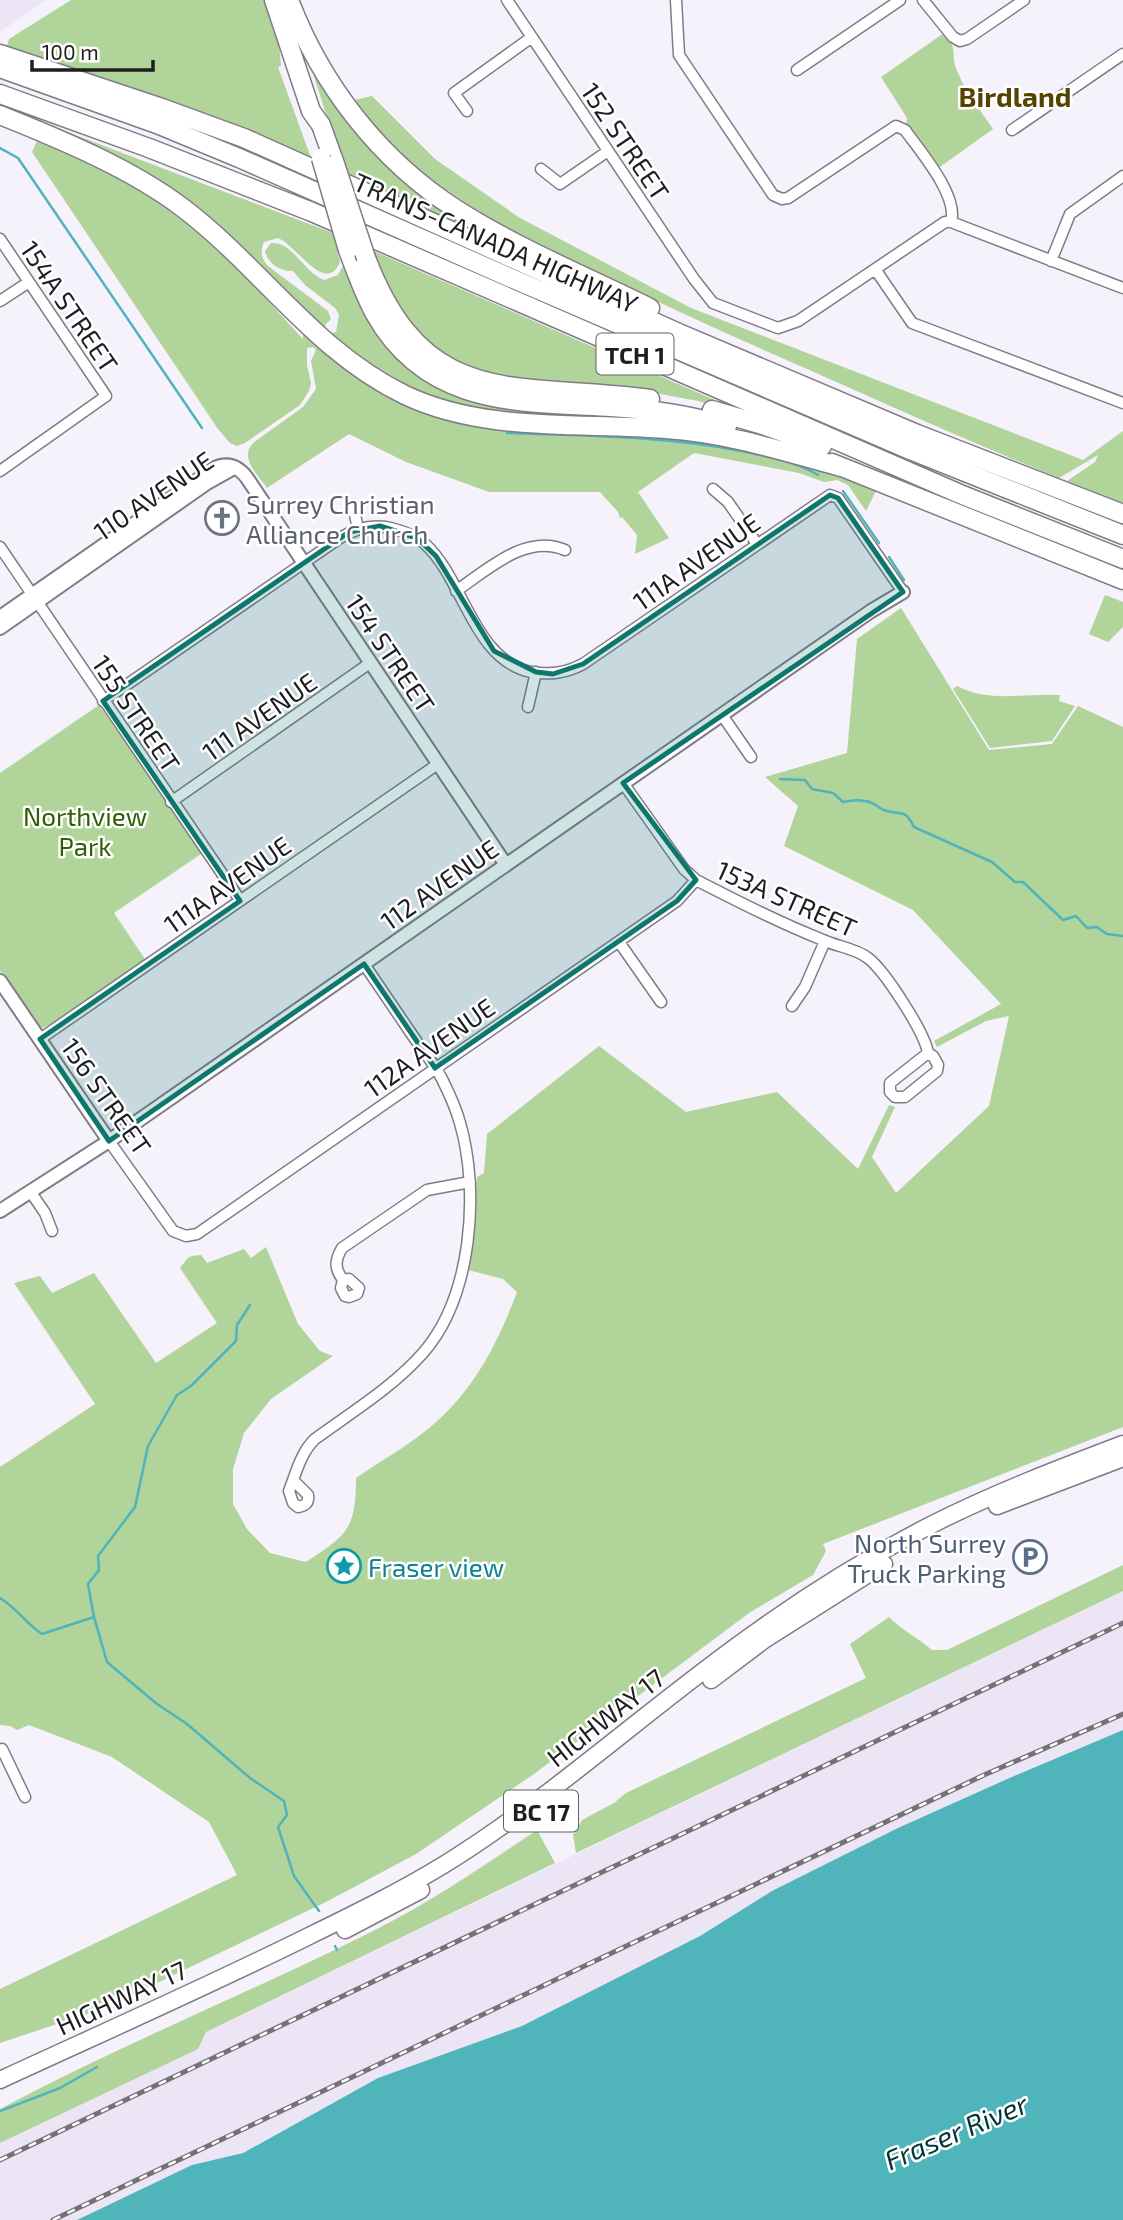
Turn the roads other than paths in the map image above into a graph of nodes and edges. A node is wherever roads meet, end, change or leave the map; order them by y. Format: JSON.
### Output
{"nodes":[{"id":1,"x":274,"y":0,"type":"edge"},
{"id":2,"x":289,"y":0,"type":"edge"},
{"id":3,"x":507,"y":0,"type":"edge"},
{"id":4,"x":676,"y":0,"type":"edge"},
{"id":5,"x":900,"y":0,"type":"edge"},
{"id":6,"x":923,"y":0,"type":"edge"},
{"id":7,"x":1024,"y":0,"type":"edge"},
{"id":8,"x":532,"y":37,"type":"junction"},
{"id":9,"x":0,"y":54,"type":"edge"},
{"id":10,"x":1123,"y":54,"type":"edge"},
{"id":11,"x":0,"y":68,"type":"edge"},
{"id":12,"x":797,"y":70,"type":"dead end"},
{"id":13,"x":0,"y":94,"type":"edge"},
{"id":14,"x":467,"y":111,"type":"dead end"},
{"id":15,"x":0,"y":115,"type":"edge"},
{"id":16,"x":1012,"y":130,"type":"dead end"},
{"id":17,"x":608,"y":151,"type":"junction"},
{"id":18,"x":328,"y":161,"type":"junction"},
{"id":19,"x":541,"y":169,"type":"dead end"},
{"id":20,"x":1123,"y":176,"type":"edge"},
{"id":21,"x":951,"y":222,"type":"junction"},
{"id":22,"x":0,"y":239,"type":"edge"},
{"id":23,"x":1051,"y":261,"type":"junction"},
{"id":24,"x":874,"y":269,"type":"junction"},
{"id":25,"x":29,"y":282,"type":"junction"},
{"id":26,"x":1123,"y":288,"type":"edge"},
{"id":27,"x":0,"y":301,"type":"edge"},
{"id":28,"x":829,"y":396,"type":"junction"},
{"id":29,"x":1123,"y":403,"type":"edge"},
{"id":30,"x":841,"y":467,"type":"junction"},
{"id":31,"x":236,"y":468,"type":"joint"},
{"id":32,"x":0,"y":471,"type":"edge"},
{"id":33,"x":713,"y":489,"type":"dead end"},
{"id":34,"x":960,"y":494,"type":"junction"},
{"id":35,"x":353,"y":505,"type":"dead end"},
{"id":36,"x":1123,"y":514,"type":"edge"},
{"id":37,"x":358,"y":529,"type":"junction"},
{"id":38,"x":1123,"y":535,"type":"edge"},
{"id":39,"x":757,"y":544,"type":"junction"},
{"id":40,"x":0,"y":547,"type":"edge"},
{"id":41,"x":565,"y":550,"type":"dead end"},
{"id":42,"x":1123,"y":559,"type":"edge"},
{"id":43,"x":303,"y":563,"type":"junction"},
{"id":44,"x":1123,"y":580,"type":"edge"},
{"id":45,"x":456,"y":591,"type":"junction"},
{"id":46,"x":903,"y":592,"type":"joint"},
{"id":47,"x":35,"y":598,"type":"junction"},
{"id":48,"x":0,"y":617,"type":"edge"},
{"id":49,"x":0,"y":628,"type":"edge"},
{"id":50,"x":370,"y":663,"type":"junction"},
{"id":51,"x":536,"y":672,"type":"junction"},
{"id":52,"x":103,"y":701,"type":"junction"},
{"id":53,"x":528,"y":707,"type":"dead end"},
{"id":54,"x":722,"y":715,"type":"junction"},
{"id":55,"x":751,"y":757,"type":"dead end"},
{"id":56,"x":438,"y":764,"type":"junction"},
{"id":57,"x":623,"y":783,"type":"junction"},
{"id":58,"x":171,"y":802,"type":"junction"},
{"id":59,"x":506,"y":865,"type":"junction"},
{"id":60,"x":696,"y":880,"type":"junction"},
{"id":61,"x":240,"y":901,"type":"junction"},
{"id":62,"x":825,"y":941,"type":"junction"},
{"id":63,"x":620,"y":942,"type":"junction"},
{"id":64,"x":364,"y":964,"type":"junction"},
{"id":65,"x":0,"y":981,"type":"edge"},
{"id":66,"x":661,"y":1002,"type":"dead end"},
{"id":67,"x":792,"y":1006,"type":"dead end"},
{"id":68,"x":40,"y":1039,"type":"junction"},
{"id":69,"x":928,"y":1054,"type":"junction"},
{"id":70,"x":437,"y":1072,"type":"junction"},
{"id":71,"x":109,"y":1141,"type":"junction"},
{"id":72,"x":470,"y":1182,"type":"junction"},
{"id":73,"x":30,"y":1191,"type":"junction"},
{"id":74,"x":0,"y":1211,"type":"edge"},
{"id":75,"x":52,"y":1231,"type":"dead end"},
{"id":76,"x":180,"y":1235,"type":"joint"},
{"id":77,"x":343,"y":1280,"type":"dead end"},
{"id":78,"x":1123,"y":1444,"type":"edge"},
{"id":79,"x":1123,"y":1458,"type":"edge"},
{"id":80,"x":293,"y":1480,"type":"dead end"},
{"id":81,"x":1,"y":1750,"type":"edge"},
{"id":82,"x":25,"y":1797,"type":"dead end"},
{"id":83,"x":0,"y":2080,"type":"edge"},
{"id":84,"x":0,"y":2091,"type":"edge"}],
"edges":[{"from":1,"to":18,"type":"highway"},
{"from":2,"to":28,"type":"highway"},
{"from":3,"to":8,"type":"street","name":"152 STREET"},
{"from":4,"to":21,"type":"street"},
{"from":5,"to":12,"type":"street"},
{"from":6,"to":7,"type":"street"},
{"from":8,"to":14,"type":"street"},
{"from":8,"to":17,"type":"street","name":"152 STREET"},
{"from":9,"to":28,"type":"highway"},
{"from":10,"to":16,"type":"street"},
{"from":11,"to":38,"type":"highway","name":"TRANS-CANADA HIGHWAY","number":"TCH 1"},
{"from":13,"to":34,"type":"highway","name":"TRANS-CANADA HIGHWAY","number":"TCH 1"},
{"from":15,"to":30,"type":"highway"},
{"from":17,"to":19,"type":"street"},
{"from":17,"to":24,"type":"street","name":"152 STREET"},
{"from":18,"to":30,"type":"highway","bridge":true},
{"from":18,"to":34,"type":"highway","bridge":true},
{"from":20,"to":23,"type":"street"},
{"from":21,"to":23,"type":"street"},
{"from":21,"to":24,"type":"street"},
{"from":22,"to":25,"type":"street","name":"154A STREET"},
{"from":23,"to":26,"type":"street"},
{"from":24,"to":29,"type":"street"},
{"from":25,"to":27,"type":"street"},
{"from":25,"to":32,"type":"street","name":"154A STREET"},
{"from":28,"to":36,"type":"highway"},
{"from":30,"to":44,"type":"highway"},
{"from":31,"to":43,"type":"street","name":"154 STREET"},
{"from":31,"to":47,"type":"street","name":"110 AVENUE"},
{"from":33,"to":39,"type":"street"},
{"from":34,"to":42,"type":"highway","name":"TRANS-CANADA HIGHWAY","number":"TCH 1"},
{"from":35,"to":37,"type":"street"},
{"from":37,"to":43,"type":"street"},
{"from":37,"to":45,"type":"street"},
{"from":39,"to":46,"type":"street","name":"111A AVENUE"},
{"from":39,"to":51,"type":"street","name":"111A AVENUE"},
{"from":40,"to":47,"type":"street","name":"155 STREET"},
{"from":41,"to":45,"type":"street"},
{"from":43,"to":50,"type":"street","name":"154 STREET"},
{"from":43,"to":52,"type":"street"},
{"from":45,"to":51,"type":"street"},
{"from":46,"to":54,"type":"street","name":"112 AVENUE"},
{"from":47,"to":48,"type":"street","name":"110 AVENUE"},
{"from":47,"to":49,"type":"street","name":"110 AVENUE"},
{"from":47,"to":52,"type":"street","name":"155 STREET"},
{"from":50,"to":56,"type":"street","name":"154 STREET"},
{"from":50,"to":58,"type":"street","name":"111 AVENUE"},
{"from":51,"to":53,"type":"street"},
{"from":52,"to":58,"type":"street","name":"155 STREET"},
{"from":54,"to":55,"type":"street"},
{"from":54,"to":57,"type":"street","name":"112 AVENUE"},
{"from":56,"to":59,"type":"street","name":"154 STREET"},
{"from":56,"to":61,"type":"street","name":"111A AVENUE"},
{"from":57,"to":59,"type":"street","name":"112 AVENUE"},
{"from":57,"to":60,"type":"street","name":"153A STREET"},
{"from":58,"to":61,"type":"street","name":"155 STREET"},
{"from":59,"to":64,"type":"street","name":"112 AVENUE"},
{"from":60,"to":62,"type":"street","name":"153A STREET"},
{"from":60,"to":63,"type":"street","name":"112A AVENUE"},
{"from":61,"to":68,"type":"street","name":"111A AVENUE"},
{"from":62,"to":67,"type":"street"},
{"from":62,"to":69,"type":"street","name":"153A STREET"},
{"from":63,"to":66,"type":"street"},
{"from":63,"to":70,"type":"street","name":"112A AVENUE"},
{"from":64,"to":70,"type":"street"},
{"from":64,"to":71,"type":"street","name":"112 AVENUE"},
{"from":65,"to":68,"type":"street","name":"156 STREET"},
{"from":68,"to":71,"type":"street","name":"156 STREET"},
{"from":69,"to":69,"type":"street","name":"153A STREET"},
{"from":70,"to":72,"type":"street"},
{"from":70,"to":76,"type":"street","name":"112A AVENUE"},
{"from":71,"to":73,"type":"street","name":"112 AVENUE"},
{"from":71,"to":76,"type":"street","name":"156 STREET"},
{"from":72,"to":77,"type":"street"},
{"from":72,"to":80,"type":"street"},
{"from":73,"to":74,"type":"street","name":"112 AVENUE"},
{"from":73,"to":75,"type":"street"},
{"from":78,"to":83,"type":"highway","name":"HIGHWAY 17","number":"BC 17"},
{"from":79,"to":84,"type":"highway","name":"HIGHWAY 17","number":"BC 17"},
{"from":81,"to":82,"type":"street"}]}
